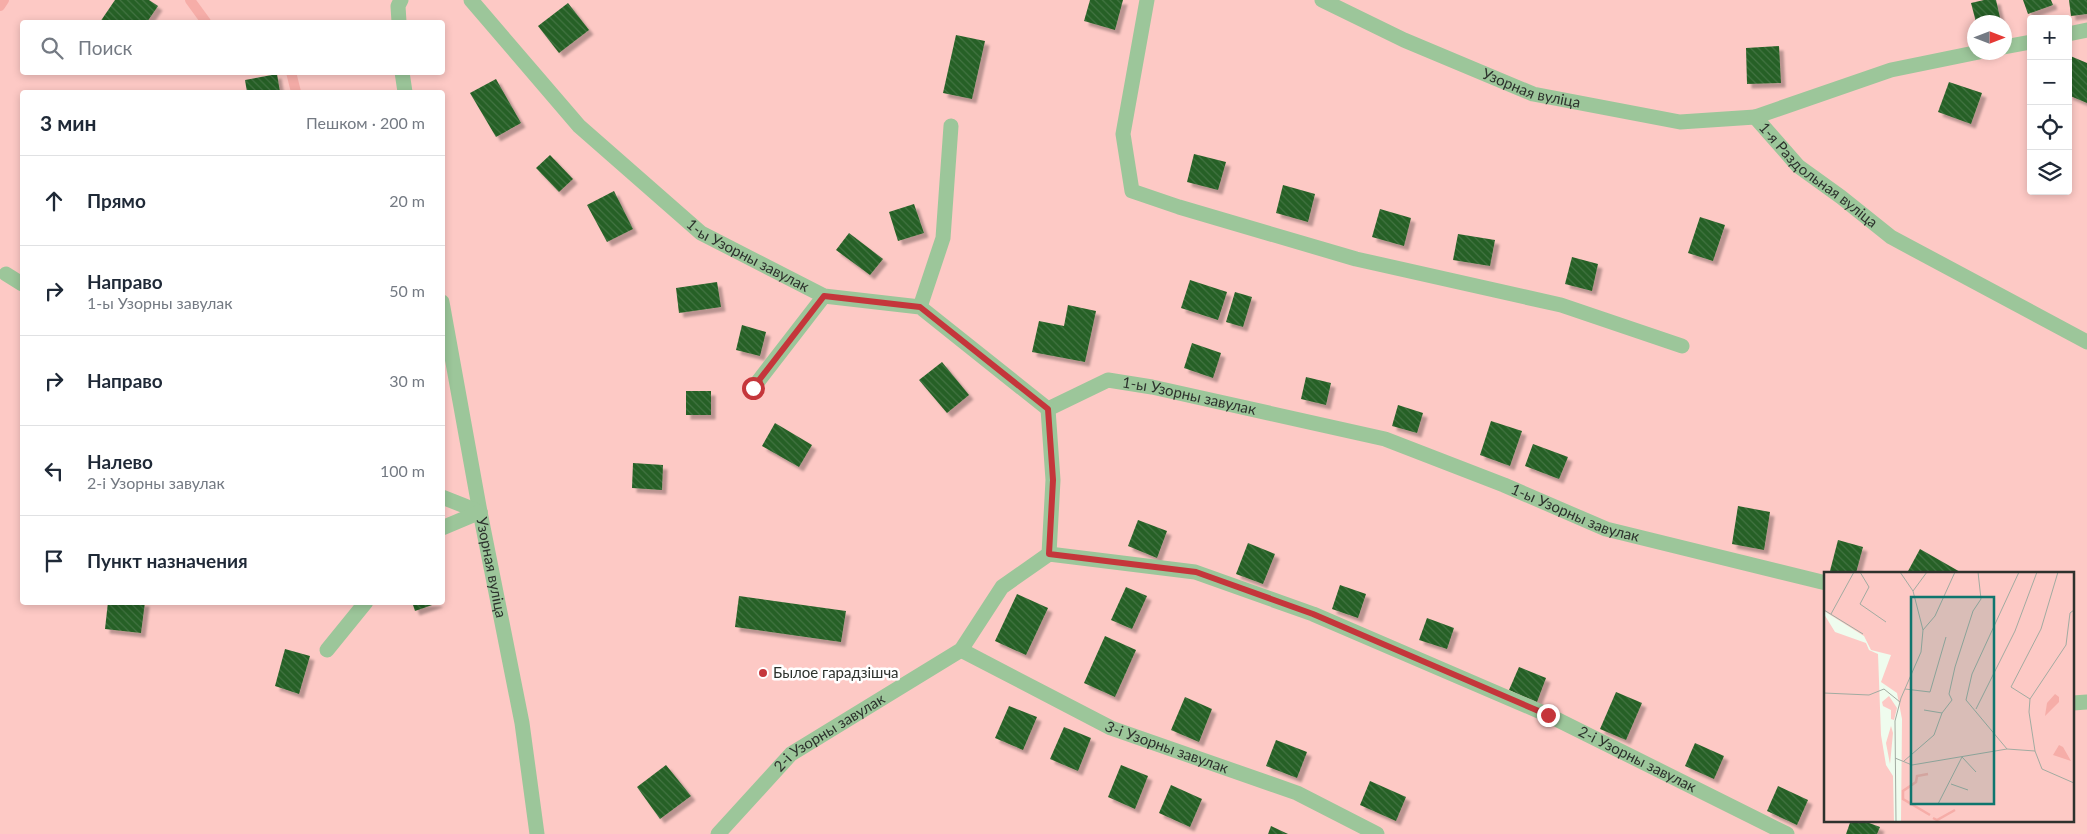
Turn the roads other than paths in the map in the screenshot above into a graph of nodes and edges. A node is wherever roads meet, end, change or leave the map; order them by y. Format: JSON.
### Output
{"nodes":[{"id":1,"x":401,"y":0,"type":"edge"},
{"id":2,"x":471,"y":0,"type":"edge"},
{"id":3,"x":1147,"y":0,"type":"edge"},
{"id":4,"x":1322,"y":0,"type":"edge"},
{"id":5,"x":399,"y":20,"type":"edge"},
{"id":6,"x":2087,"y":30,"type":"edge"},
{"id":7,"x":2072,"y":33,"type":"edge"},
{"id":8,"x":2027,"y":43,"type":"edge"},
{"id":9,"x":2012,"y":46,"type":"edge"},
{"id":10,"x":1967,"y":54,"type":"edge"},
{"id":11,"x":402,"y":75,"type":"edge"},
{"id":12,"x":404,"y":90,"type":"edge"},
{"id":13,"x":1755,"y":117,"type":"junction"},
{"id":14,"x":951,"y":126,"type":"dead end"},
{"id":15,"x":6,"y":274,"type":"dead end"},
{"id":16,"x":20,"y":283,"type":"edge"},
{"id":17,"x":824,"y":296,"type":"junction"},
{"id":18,"x":920,"y":307,"type":"junction"},
{"id":19,"x":445,"y":319,"type":"edge"},
{"id":20,"x":2087,"y":342,"type":"edge"},
{"id":21,"x":1682,"y":346,"type":"dead end"},
{"id":22,"x":753,"y":388,"type":"dead end"},
{"id":23,"x":1048,"y":409,"type":"junction"},
{"id":24,"x":445,"y":498,"type":"edge"},
{"id":25,"x":480,"y":512,"type":"junction"},
{"id":26,"x":445,"y":527,"type":"edge"},
{"id":27,"x":1049,"y":554,"type":"junction"},
{"id":28,"x":1824,"y":582,"type":"edge"},
{"id":29,"x":364,"y":605,"type":"edge"},
{"id":30,"x":327,"y":650,"type":"dead end"},
{"id":31,"x":961,"y":650,"type":"junction"},
{"id":32,"x":2087,"y":702,"type":"edge"},
{"id":33,"x":2074,"y":703,"type":"edge"},
{"id":34,"x":538,"y":834,"type":"edge"},
{"id":35,"x":718,"y":834,"type":"edge"},
{"id":36,"x":1377,"y":834,"type":"edge"},
{"id":37,"x":1786,"y":834,"type":"edge"}],
"edges":[{"from":1,"to":5,"type":"lane"},
{"from":2,"to":17,"type":"lane","name":"1-ы Узорны завулак"},
{"from":3,"to":21,"type":"lane"},
{"from":4,"to":13,"type":"lane","name":"Узорная вуліца"},
{"from":6,"to":7,"type":"lane"},
{"from":8,"to":9,"type":"lane"},
{"from":10,"to":13,"type":"lane","name":"1-я Раздольная вуліца"},
{"from":11,"to":12,"type":"lane"},
{"from":13,"to":20,"type":"lane","name":"1-я Раздольная вуліца"},
{"from":14,"to":18,"type":"lane"},
{"from":15,"to":16,"type":"lane"},
{"from":17,"to":18,"type":"lane","name":"1-ы Узорны завулак"},
{"from":17,"to":22,"type":"lane"},
{"from":18,"to":23,"type":"lane"},
{"from":19,"to":25,"type":"lane","name":"Узорная вуліца"},
{"from":23,"to":27,"type":"lane"},
{"from":23,"to":28,"type":"lane","name":"1-ы Узорны завулак"},
{"from":24,"to":25,"type":"lane"},
{"from":25,"to":26,"type":"lane"},
{"from":25,"to":34,"type":"lane","name":"Узорная вуліца"},
{"from":27,"to":31,"type":"lane","name":"2-і Узорны завулак"},
{"from":27,"to":37,"type":"lane","name":"2-і Узорны завулак"},
{"from":29,"to":30,"type":"lane"},
{"from":31,"to":35,"type":"lane","name":"2-і Узорны завулак"},
{"from":31,"to":36,"type":"lane","name":"3-і Узорны завулак"},
{"from":32,"to":33,"type":"lane"}]}
